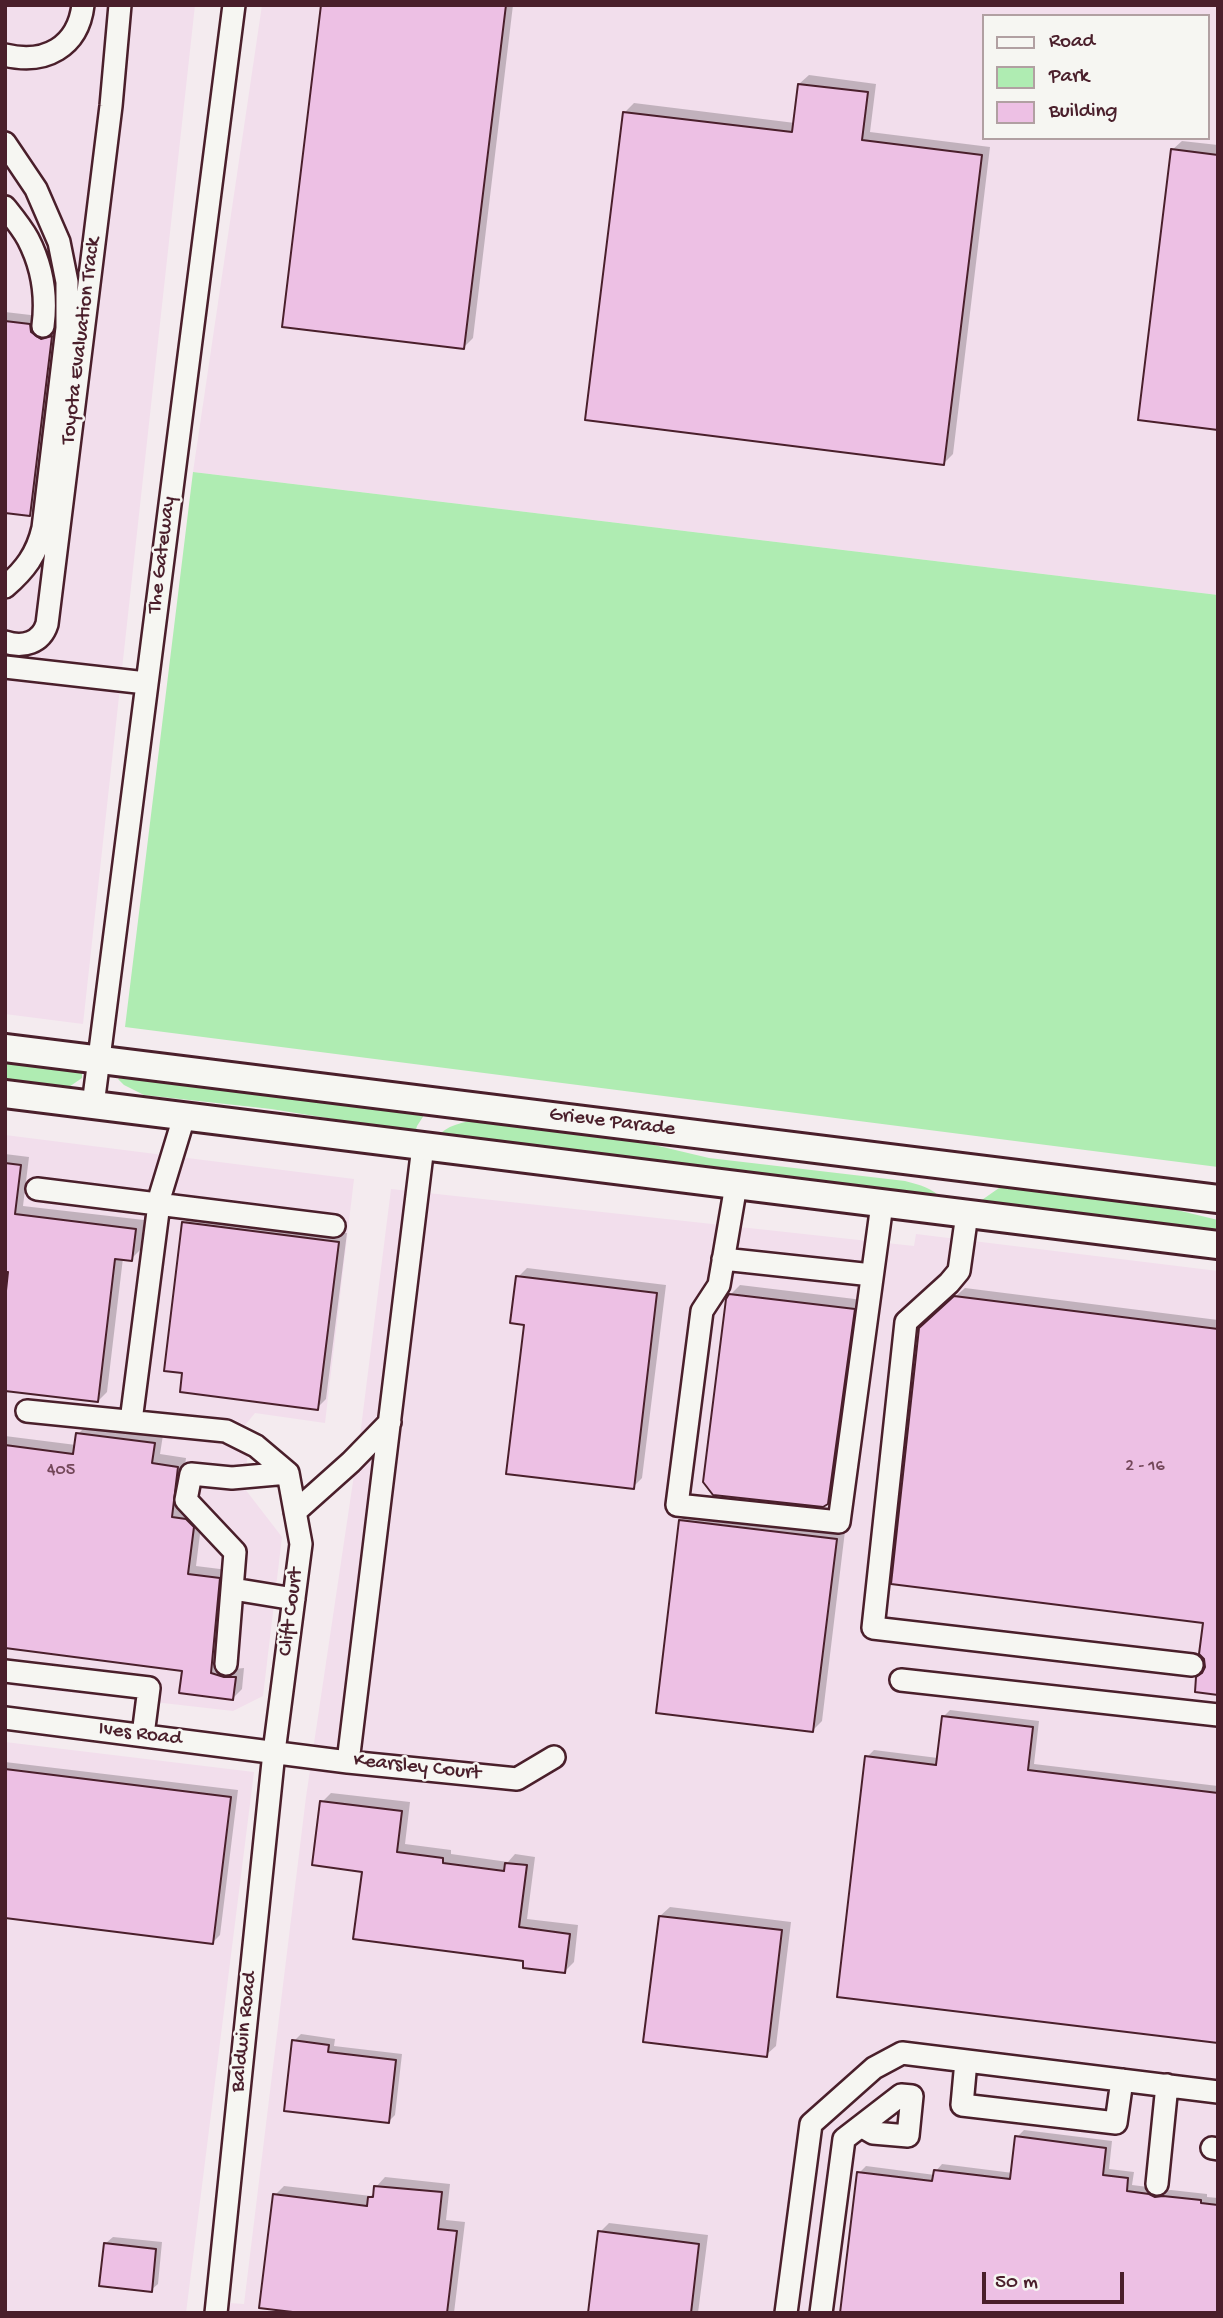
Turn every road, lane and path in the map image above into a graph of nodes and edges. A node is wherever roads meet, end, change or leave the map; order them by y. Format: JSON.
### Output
{"nodes":[{"id":1,"x":83,"y":5,"type":"edge"},
{"id":2,"x":120,"y":5,"type":"edge"},
{"id":3,"x":234,"y":5,"type":"edge"},
{"id":4,"x":5,"y":55,"type":"edge"},
{"id":5,"x":5,"y":143,"type":"edge"},
{"id":6,"x":5,"y":207,"type":"edge"},
{"id":7,"x":43,"y":326,"type":"dead end"},
{"id":8,"x":5,"y":587,"type":"edge"},
{"id":9,"x":5,"y":642,"type":"edge"},
{"id":10,"x":5,"y":667,"type":"edge"},
{"id":11,"x":146,"y":683,"type":"junction"},
{"id":12,"x":5,"y":1048,"type":"edge"},
{"id":13,"x":98,"y":1059,"type":"junction"},
{"id":14,"x":5,"y":1094,"type":"edge"},
{"id":15,"x":93,"y":1105,"type":"junction"},
{"id":16,"x":184,"y":1117,"type":"junction"},
{"id":17,"x":423,"y":1146,"type":"junction"},
{"id":18,"x":736,"y":1185,"type":"junction"},
{"id":19,"x":37,"y":1189,"type":"dead end"},
{"id":20,"x":1218,"y":1199,"type":"edge"},
{"id":21,"x":882,"y":1204,"type":"junction"},
{"id":22,"x":159,"y":1205,"type":"junction"},
{"id":23,"x":967,"y":1213,"type":"junction"},
{"id":24,"x":334,"y":1226,"type":"dead end"},
{"id":25,"x":1218,"y":1245,"type":"edge"},
{"id":26,"x":723,"y":1259,"type":"junction"},
{"id":27,"x":872,"y":1275,"type":"junction"},
{"id":28,"x":27,"y":1411,"type":"dead end"},
{"id":29,"x":131,"y":1421,"type":"junction"},
{"id":30,"x":390,"y":1422,"type":"junction"},
{"id":31,"x":288,"y":1473,"type":"junction"},
{"id":32,"x":295,"y":1512,"type":"junction"},
{"id":33,"x":233,"y":1589,"type":"junction"},
{"id":34,"x":294,"y":1599,"type":"junction"},
{"id":35,"x":226,"y":1664,"type":"dead end"},
{"id":36,"x":1192,"y":1665,"type":"dead end"},
{"id":37,"x":5,"y":1671,"type":"edge"},
{"id":38,"x":901,"y":1680,"type":"dead end"},
{"id":39,"x":1218,"y":1715,"type":"edge"},
{"id":40,"x":5,"y":1718,"type":"edge"},
{"id":41,"x":144,"y":1735,"type":"junction"},
{"id":42,"x":274,"y":1752,"type":"junction"},
{"id":43,"x":554,"y":1757,"type":"dead end"},
{"id":44,"x":348,"y":1762,"type":"junction"},
{"id":45,"x":967,"y":2061,"type":"junction"},
{"id":46,"x":1122,"y":2080,"type":"junction"},
{"id":47,"x":1167,"y":2085,"type":"junction"},
{"id":48,"x":1218,"y":2092,"type":"edge"},
{"id":49,"x":861,"y":2126,"type":"dead end"},
{"id":50,"x":1157,"y":2184,"type":"dead end"},
{"id":51,"x":216,"y":2313,"type":"edge"},
{"id":52,"x":786,"y":2313,"type":"edge"},
{"id":53,"x":821,"y":2313,"type":"edge"}],
"edges":[{"from":1,"to":4,"type":"street"},
{"from":2,"to":9,"type":"street","name":"Toyota Evaluation Track"},
{"from":3,"to":11,"type":"street","name":"The Gateway"},
{"from":5,"to":8,"type":"street","name":"Toyota Evaluation Track"},
{"from":6,"to":7,"type":"street"},
{"from":10,"to":11,"type":"street"},
{"from":11,"to":13,"type":"street","name":"The Gateway"},
{"from":12,"to":13,"type":"main road","name":"Grieve Parade"},
{"from":13,"to":15,"type":"street","name":"The Gateway"},
{"from":13,"to":20,"type":"main road","name":"Grieve Parade"},
{"from":14,"to":15,"type":"main road"},
{"from":15,"to":16,"type":"main road"},
{"from":16,"to":17,"type":"main road"},
{"from":16,"to":22,"type":"street"},
{"from":17,"to":18,"type":"main road"},
{"from":17,"to":30,"type":"street"},
{"from":18,"to":21,"type":"main road"},
{"from":18,"to":26,"type":"street"},
{"from":19,"to":22,"type":"street"},
{"from":21,"to":23,"type":"main road"},
{"from":21,"to":27,"type":"street"},
{"from":22,"to":24,"type":"street"},
{"from":22,"to":29,"type":"street"},
{"from":23,"to":25,"type":"main road"},
{"from":23,"to":36,"type":"street"},
{"from":26,"to":27,"type":"street"},
{"from":26,"to":27,"type":"street"},
{"from":28,"to":29,"type":"street"},
{"from":29,"to":31,"type":"street"},
{"from":30,"to":32,"type":"street"},
{"from":30,"to":44,"type":"street"},
{"from":31,"to":32,"type":"street","name":"Clift Court"},
{"from":31,"to":33,"type":"street"},
{"from":32,"to":34,"type":"street","name":"Clift Court"},
{"from":33,"to":34,"type":"street"},
{"from":33,"to":35,"type":"street"},
{"from":34,"to":42,"type":"street","name":"Clift Court"},
{"from":37,"to":41,"type":"street"},
{"from":38,"to":39,"type":"street"},
{"from":40,"to":41,"type":"street","name":"Ives Road"},
{"from":41,"to":42,"type":"street","name":"Ives Road"},
{"from":42,"to":44,"type":"street","name":"Kearsley Court"},
{"from":42,"to":51,"type":"street","name":"Baldwin Road"},
{"from":43,"to":44,"type":"street","name":"Kearsley Court"},
{"from":45,"to":46,"type":"street"},
{"from":45,"to":46,"type":"street"},
{"from":45,"to":52,"type":"street"},
{"from":46,"to":47,"type":"street"},
{"from":47,"to":48,"type":"street"},
{"from":47,"to":50,"type":"street"},
{"from":49,"to":53,"type":"street"}]}
